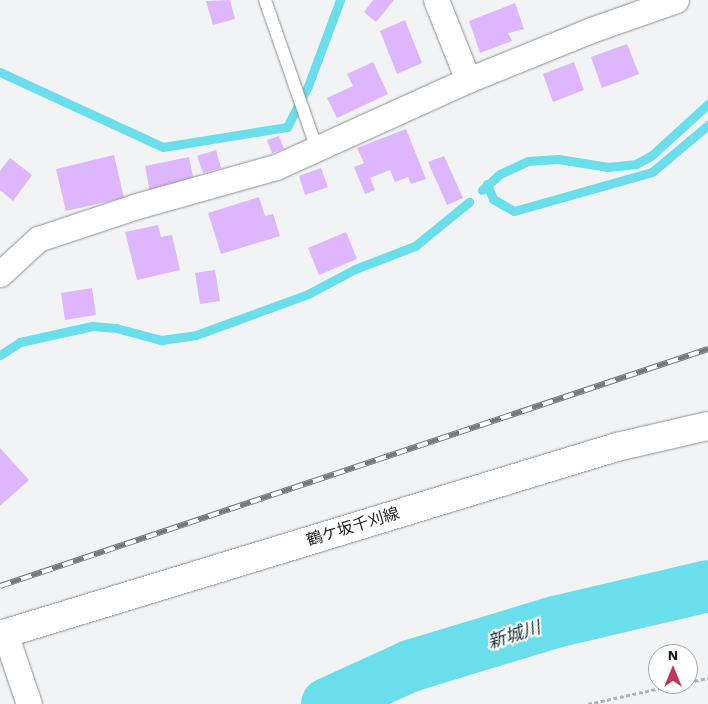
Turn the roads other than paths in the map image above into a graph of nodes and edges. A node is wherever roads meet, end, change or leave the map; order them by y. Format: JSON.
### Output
{"nodes":[{"id":1,"x":265,"y":0,"type":"edge"},
{"id":2,"x":436,"y":0,"type":"edge"},
{"id":3,"x":676,"y":0,"type":"edge"},
{"id":4,"x":468,"y":80,"type":"junction"},
{"id":5,"x":317,"y":149,"type":"junction"},
{"id":6,"x":0,"y":274,"type":"edge"},
{"id":7,"x":708,"y":426,"type":"edge"},
{"id":8,"x":2,"y":634,"type":"edge"},
{"id":9,"x":29,"y":704,"type":"edge"}],
"edges":[{"from":1,"to":5,"type":"lane"},
{"from":2,"to":4,"type":"street"},
{"from":3,"to":4,"type":"street"},
{"from":4,"to":5,"type":"street"},
{"from":5,"to":6,"type":"street"},
{"from":7,"to":8,"type":"main road","name":"鶴ケ坂千刈線"},
{"from":8,"to":9,"type":"street"}]}
